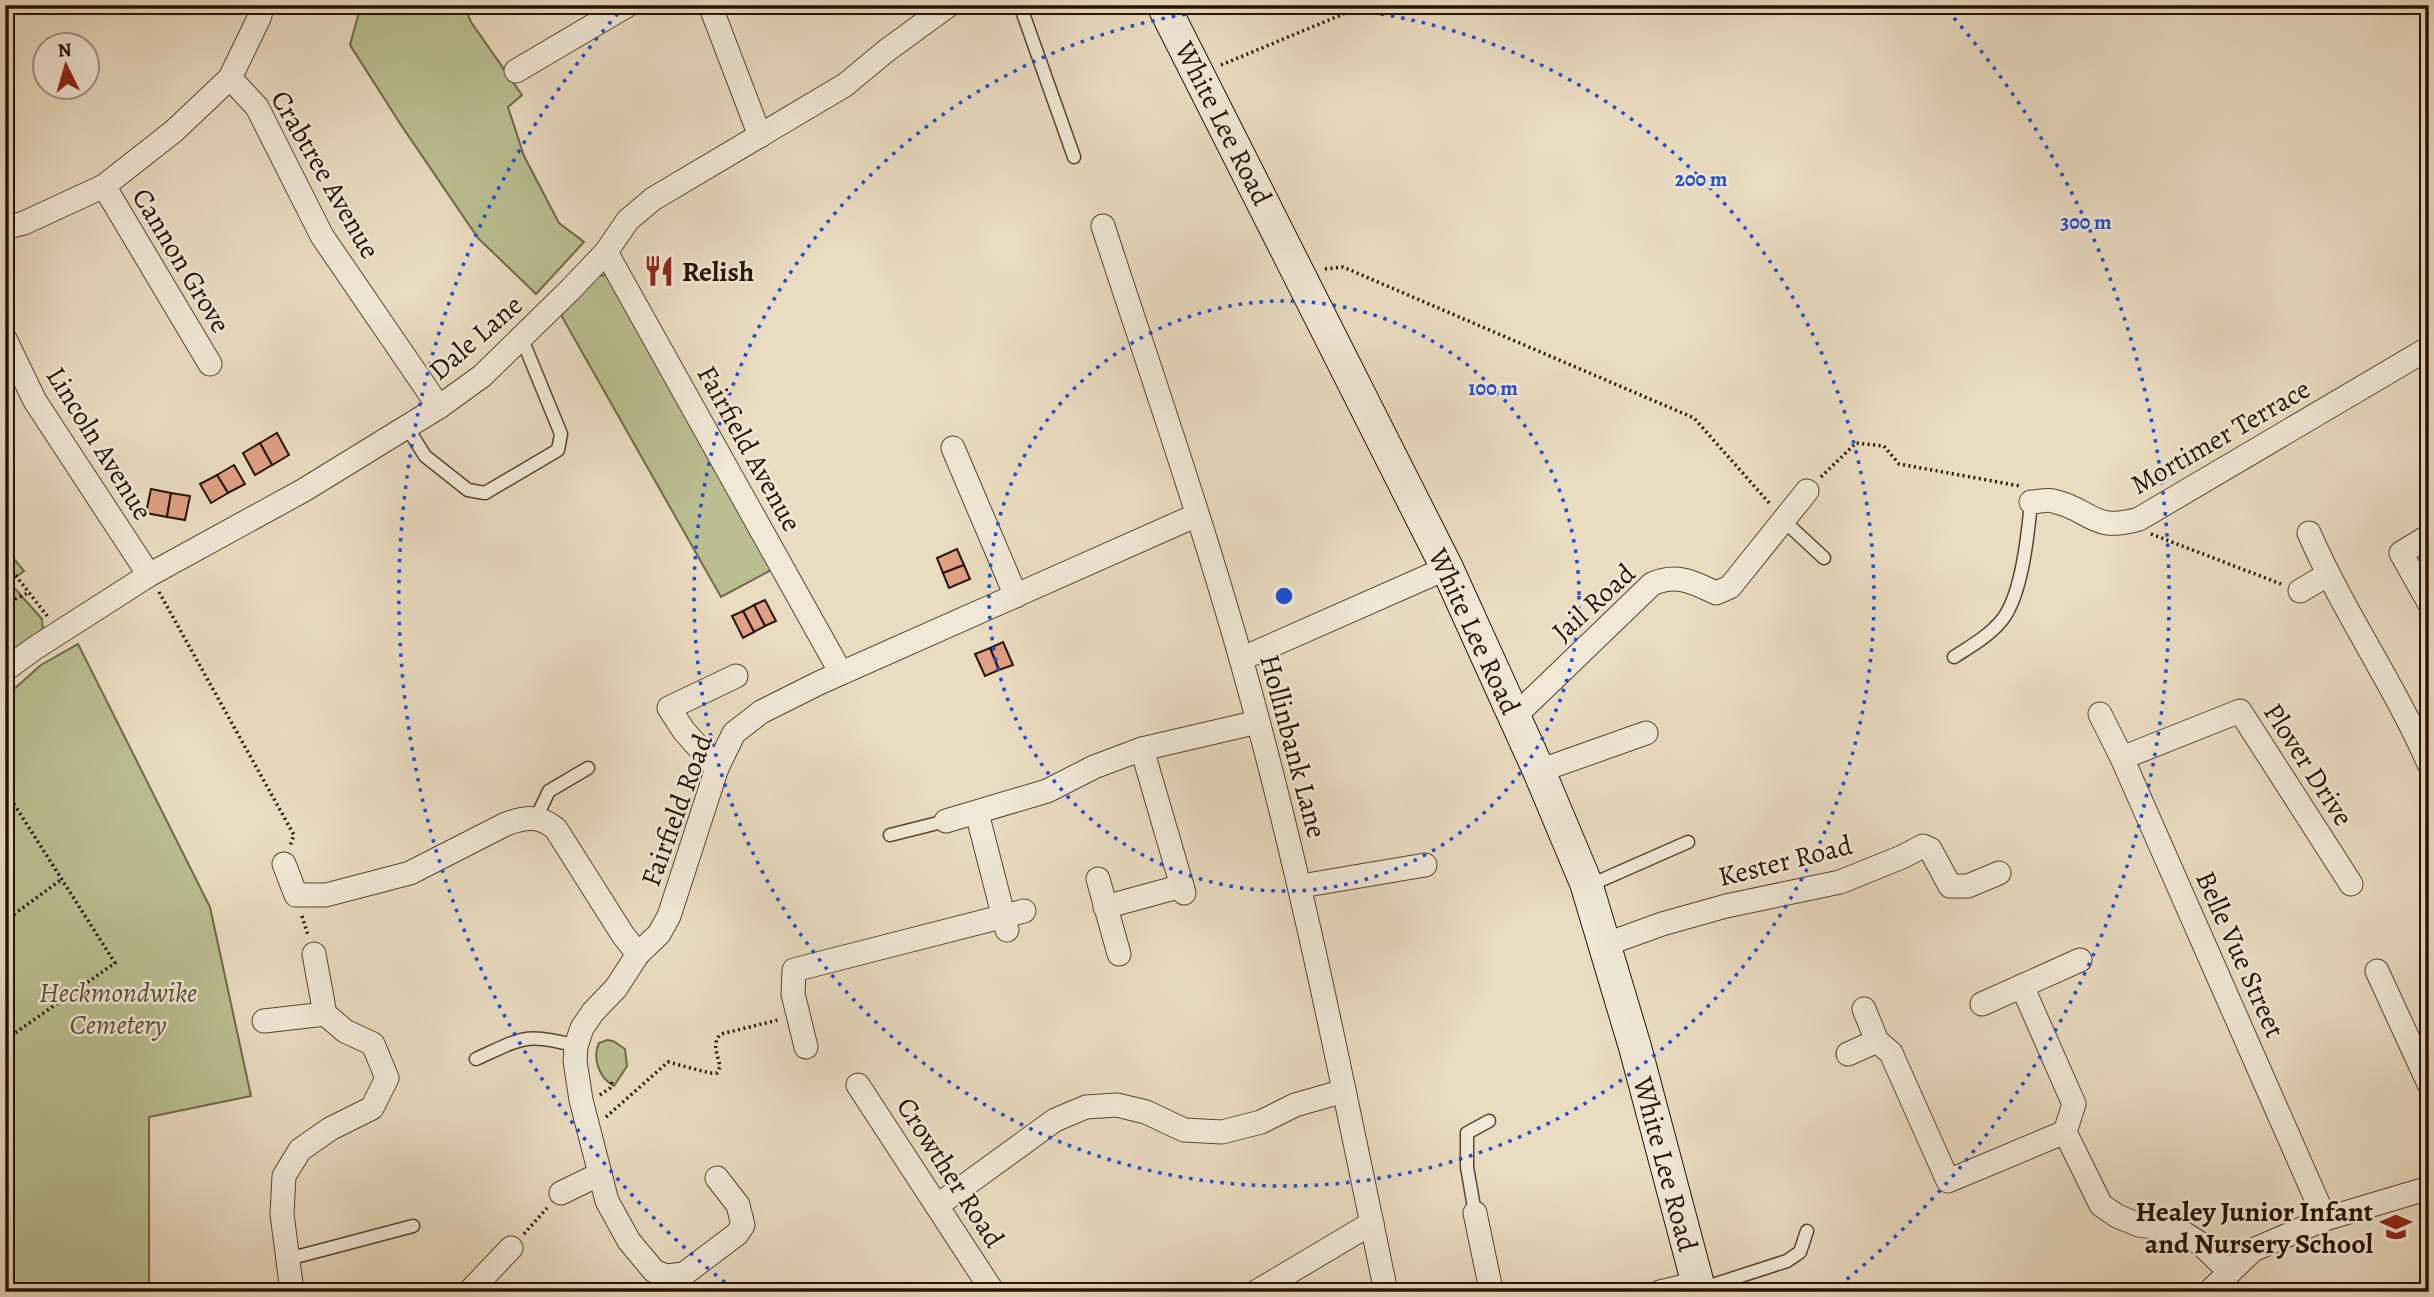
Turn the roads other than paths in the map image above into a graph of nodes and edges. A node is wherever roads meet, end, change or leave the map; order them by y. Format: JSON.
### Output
{"nodes":[{"id":1,"x":263,"y":5,"type":"edge"},
{"id":2,"x":628,"y":5,"type":"edge"},
{"id":3,"x":710,"y":5,"type":"edge"},
{"id":4,"x":949,"y":5,"type":"edge"},
{"id":5,"x":1020,"y":5,"type":"edge"},
{"id":6,"x":1163,"y":5,"type":"edge"},
{"id":7,"x":600,"y":13,"type":"edge"},
{"id":8,"x":516,"y":71,"type":"dead end"},
{"id":9,"x":230,"y":78,"type":"junction"},
{"id":10,"x":760,"y":136,"type":"junction"},
{"id":11,"x":1074,"y":157,"type":"dead end"},
{"id":12,"x":104,"y":186,"type":"junction"},
{"id":13,"x":1103,"y":226,"type":"dead end"},
{"id":14,"x":5,"y":228,"type":"edge"},
{"id":15,"x":606,"y":252,"type":"junction"},
{"id":16,"x":5,"y":339,"type":"edge"},
{"id":17,"x":522,"y":339,"type":"junction"},
{"id":18,"x":2429,"y":348,"type":"edge"},
{"id":19,"x":210,"y":364,"type":"dead end"},
{"id":20,"x":439,"y":407,"type":"junction"},
{"id":21,"x":407,"y":427,"type":"junction"},
{"id":22,"x":953,"y":448,"type":"dead end"},
{"id":23,"x":1807,"y":491,"type":"road end"},
{"id":24,"x":2031,"y":502,"type":"joint"},
{"id":25,"x":1778,"y":513,"type":"junction"},
{"id":26,"x":1197,"y":515,"type":"junction"},
{"id":27,"x":2309,"y":533,"type":"dead end"},
{"id":28,"x":2429,"y":536,"type":"edge"},
{"id":29,"x":1825,"y":558,"type":"dead end"},
{"id":30,"x":1447,"y":568,"type":"junction"},
{"id":31,"x":149,"y":575,"type":"junction"},
{"id":32,"x":2327,"y":575,"type":"junction"},
{"id":33,"x":2300,"y":591,"type":"road end"},
{"id":34,"x":1016,"y":596,"type":"junction"},
{"id":35,"x":2429,"y":603,"type":"edge"},
{"id":36,"x":1954,"y":657,"type":"dead end"},
{"id":37,"x":1241,"y":659,"type":"junction"},
{"id":38,"x":5,"y":670,"type":"edge"},
{"id":39,"x":841,"y":673,"type":"junction"},
{"id":40,"x":736,"y":676,"type":"dead end"},
{"id":41,"x":2100,"y":714,"type":"dead end"},
{"id":42,"x":1514,"y":717,"type":"junction"},
{"id":43,"x":1258,"y":722,"type":"junction"},
{"id":44,"x":1646,"y":733,"type":"dead end"},
{"id":45,"x":1142,"y":749,"type":"junction"},
{"id":46,"x":2123,"y":758,"type":"junction"},
{"id":47,"x":2429,"y":764,"type":"edge"},
{"id":48,"x":588,"y":768,"type":"dead end"},
{"id":49,"x":717,"y":768,"type":"junction"},
{"id":50,"x":1539,"y":771,"type":"junction"},
{"id":51,"x":977,"y":813,"type":"junction"},
{"id":52,"x":536,"y":818,"type":"junction"},
{"id":53,"x":946,"y":821,"type":"joint"},
{"id":54,"x":890,"y":835,"type":"dead end"},
{"id":55,"x":1688,"y":842,"type":"dead end"},
{"id":56,"x":284,"y":864,"type":"road end"},
{"id":57,"x":1426,"y":865,"type":"dead end"},
{"id":58,"x":1999,"y":873,"type":"dead end"},
{"id":59,"x":1098,"y":879,"type":"dead end"},
{"id":60,"x":2351,"y":884,"type":"dead end"},
{"id":61,"x":1301,"y":886,"type":"junction"},
{"id":62,"x":1587,"y":887,"type":"junction"},
{"id":63,"x":1105,"y":907,"type":"junction"},
{"id":64,"x":1604,"y":945,"type":"junction"},
{"id":65,"x":314,"y":954,"type":"road end"},
{"id":66,"x":638,"y":954,"type":"junction"},
{"id":67,"x":1119,"y":954,"type":"dead end"},
{"id":68,"x":2080,"y":960,"type":"dead end"},
{"id":69,"x":2377,"y":971,"type":"dead end"},
{"id":70,"x":2022,"y":986,"type":"junction"},
{"id":71,"x":1982,"y":1004,"type":"dead end"},
{"id":72,"x":1864,"y":1009,"type":"dead end"},
{"id":73,"x":325,"y":1014,"type":"junction"},
{"id":74,"x":264,"y":1021,"type":"dead end"},
{"id":75,"x":1877,"y":1041,"type":"junction"},
{"id":76,"x":576,"y":1046,"type":"junction"},
{"id":77,"x":806,"y":1046,"type":"dead end"},
{"id":78,"x":1848,"y":1054,"type":"dead end"},
{"id":79,"x":476,"y":1059,"type":"dead end"},
{"id":80,"x":2429,"y":1084,"type":"edge"},
{"id":81,"x":859,"y":1085,"type":"dead end"},
{"id":82,"x":1344,"y":1091,"type":"junction"},
{"id":83,"x":1489,"y":1121,"type":"dead end"},
{"id":84,"x":2065,"y":1132,"type":"junction"},
{"id":85,"x":600,"y":1174,"type":"junction"},
{"id":86,"x":717,"y":1178,"type":"dead end"},
{"id":87,"x":2429,"y":1188,"type":"edge"},
{"id":88,"x":561,"y":1193,"type":"road end"},
{"id":89,"x":938,"y":1205,"type":"junction"},
{"id":90,"x":1475,"y":1213,"type":"joint"},
{"id":91,"x":2325,"y":1219,"type":"junction"},
{"id":92,"x":1372,"y":1223,"type":"junction"},
{"id":93,"x":413,"y":1226,"type":"dead end"},
{"id":94,"x":1807,"y":1231,"type":"dead end"},
{"id":95,"x":511,"y":1248,"type":"road end"},
{"id":96,"x":288,"y":1259,"type":"junction"},
{"id":97,"x":2230,"y":1272,"type":"junction"},
{"id":98,"x":1699,"y":1288,"type":"edge"},
{"id":99,"x":292,"y":1292,"type":"edge"},
{"id":100,"x":469,"y":1292,"type":"edge"},
{"id":101,"x":993,"y":1292,"type":"edge"},
{"id":102,"x":1256,"y":1292,"type":"edge"},
{"id":103,"x":1386,"y":1292,"type":"edge"},
{"id":104,"x":1494,"y":1292,"type":"edge"},
{"id":105,"x":1660,"y":1292,"type":"edge"},
{"id":106,"x":2209,"y":1292,"type":"edge"}],
"edges":[{"from":1,"to":9,"type":"street"},
{"from":2,"to":7,"type":"street"},
{"from":3,"to":10,"type":"street"},
{"from":4,"to":10,"type":"street","name":"Dale Lane"},
{"from":5,"to":11,"type":"lane"},
{"from":6,"to":30,"type":"main road","name":"White Lee Road"},
{"from":7,"to":8,"type":"street"},
{"from":9,"to":12,"type":"street"},
{"from":9,"to":20,"type":"street","name":"Crabtree Avenue"},
{"from":10,"to":15,"type":"street","name":"Dale Lane"},
{"from":12,"to":14,"type":"street"},
{"from":12,"to":19,"type":"street","name":"Cannon Grove"},
{"from":13,"to":26,"type":"street","name":"Hollinbank Lane"},
{"from":15,"to":17,"type":"street","name":"Dale Lane"},
{"from":15,"to":39,"type":"street","name":"Fairfield Avenue"},
{"from":16,"to":31,"type":"street","name":"Lincoln Avenue"},
{"from":17,"to":20,"type":"street","name":"Dale Lane"},
{"from":17,"to":21,"type":"lane"},
{"from":18,"to":24,"type":"street","name":"Mortimer Terrace"},
{"from":20,"to":21,"type":"street","name":"Dale Lane"},
{"from":21,"to":31,"type":"street","name":"Dale Lane"},
{"from":22,"to":34,"type":"street"},
{"from":23,"to":25,"type":"street","name":"Jail Road"},
{"from":24,"to":36,"type":"lane"},
{"from":25,"to":29,"type":"lane"},
{"from":25,"to":42,"type":"street","name":"Jail Road"},
{"from":26,"to":34,"type":"street","name":"Fairfield Road"},
{"from":26,"to":37,"type":"street","name":"Hollinbank Lane"},
{"from":27,"to":32,"type":"street"},
{"from":28,"to":35,"type":"street"},
{"from":30,"to":37,"type":"street"},
{"from":30,"to":42,"type":"main road","name":"White Lee Road"},
{"from":31,"to":38,"type":"street","name":"Dale Lane"},
{"from":32,"to":33,"type":"street"},
{"from":32,"to":47,"type":"street"},
{"from":34,"to":39,"type":"street","name":"Fairfield Road"},
{"from":37,"to":43,"type":"street","name":"Hollinbank Lane"},
{"from":39,"to":49,"type":"street","name":"Fairfield Road"},
{"from":40,"to":49,"type":"street"},
{"from":41,"to":46,"type":"street","name":"Belle Vue Street"},
{"from":42,"to":50,"type":"main road","name":"White Lee Road"},
{"from":43,"to":45,"type":"street"},
{"from":43,"to":61,"type":"street","name":"Hollinbank Lane"},
{"from":44,"to":50,"type":"street"},
{"from":45,"to":51,"type":"street"},
{"from":45,"to":63,"type":"street"},
{"from":46,"to":60,"type":"street","name":"Plover Drive"},
{"from":46,"to":91,"type":"street","name":"Belle Vue Street"},
{"from":48,"to":52,"type":"lane"},
{"from":49,"to":66,"type":"street","name":"Fairfield Road"},
{"from":50,"to":62,"type":"main road","name":"White Lee Road"},
{"from":51,"to":53,"type":"street"},
{"from":51,"to":77,"type":"street"},
{"from":52,"to":56,"type":"street"},
{"from":52,"to":66,"type":"street"},
{"from":53,"to":54,"type":"lane"},
{"from":55,"to":62,"type":"lane"},
{"from":57,"to":61,"type":"street"},
{"from":58,"to":64,"type":"street","name":"Kester Road"},
{"from":59,"to":63,"type":"street"},
{"from":61,"to":82,"type":"street","name":"Hollinbank Lane"},
{"from":62,"to":64,"type":"main road","name":"White Lee Road"},
{"from":63,"to":67,"type":"street"},
{"from":64,"to":98,"type":"main road","name":"White Lee Road"},
{"from":65,"to":73,"type":"street"},
{"from":66,"to":76,"type":"street","name":"Fairfield Road"},
{"from":68,"to":70,"type":"street"},
{"from":69,"to":80,"type":"street"},
{"from":70,"to":71,"type":"street"},
{"from":70,"to":84,"type":"street"},
{"from":72,"to":75,"type":"street"},
{"from":73,"to":74,"type":"street"},
{"from":73,"to":96,"type":"street"},
{"from":75,"to":78,"type":"street"},
{"from":75,"to":84,"type":"street"},
{"from":76,"to":79,"type":"lane"},
{"from":76,"to":85,"type":"street","name":"Fairfield Road"},
{"from":81,"to":89,"type":"street","name":"Crowther Road"},
{"from":82,"to":89,"type":"street"},
{"from":82,"to":92,"type":"street","name":"Hollinbank Lane"},
{"from":83,"to":90,"type":"lane"},
{"from":84,"to":97,"type":"street"},
{"from":85,"to":86,"type":"street","name":"Fairfield Road"},
{"from":85,"to":88,"type":"street"},
{"from":87,"to":91,"type":"street"},
{"from":89,"to":101,"type":"street","name":"Crowther Road"},
{"from":90,"to":104,"type":"street"},
{"from":91,"to":97,"type":"street"},
{"from":92,"to":102,"type":"street"},
{"from":92,"to":103,"type":"street","name":"Hollinbank Lane"},
{"from":93,"to":96,"type":"lane"},
{"from":94,"to":98,"type":"lane"},
{"from":95,"to":100,"type":"street"},
{"from":96,"to":99,"type":"street"},
{"from":97,"to":106,"type":"street"},
{"from":98,"to":105,"type":"street"}]}
